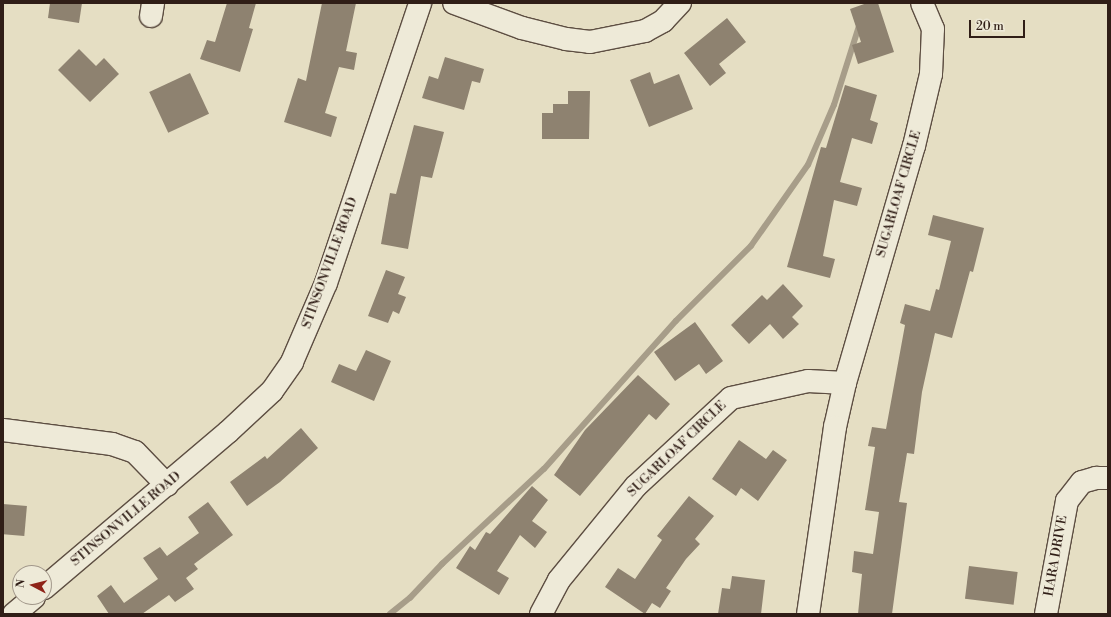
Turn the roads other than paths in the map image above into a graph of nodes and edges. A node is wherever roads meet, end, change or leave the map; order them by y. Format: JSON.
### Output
{"nodes":[{"id":1,"x":420,"y":3,"type":"edge"},
{"id":2,"x":454,"y":3,"type":"edge"},
{"id":3,"x":680,"y":3,"type":"edge"},
{"id":4,"x":922,"y":3,"type":"edge"},
{"id":5,"x":845,"y":384,"type":"junction"},
{"id":6,"x":3,"y":430,"type":"edge"},
{"id":7,"x":1108,"y":478,"type":"edge"},
{"id":8,"x":167,"y":485,"type":"junction"},
{"id":9,"x":52,"y":581,"type":"edge"},
{"id":10,"x":25,"y":605,"type":"edge"},
{"id":11,"x":14,"y":614,"type":"edge"},
{"id":12,"x":541,"y":614,"type":"edge"},
{"id":13,"x":808,"y":614,"type":"edge"},
{"id":14,"x":1046,"y":614,"type":"edge"}],
"edges":[{"from":1,"to":8,"type":"street","name":"STINSONVILLE ROAD"},
{"from":2,"to":3,"type":"street"},
{"from":4,"to":5,"type":"street","name":"SUGARLOAF CIRCLE"},
{"from":5,"to":12,"type":"street","name":"SUGARLOAF CIRCLE"},
{"from":5,"to":13,"type":"street","name":"SUGARLOAF CIRCLE"},
{"from":6,"to":8,"type":"street"},
{"from":7,"to":14,"type":"street","name":"HARA DRIVE"},
{"from":8,"to":9,"type":"street","name":"STINSONVILLE ROAD"},
{"from":10,"to":11,"type":"street"}]}
